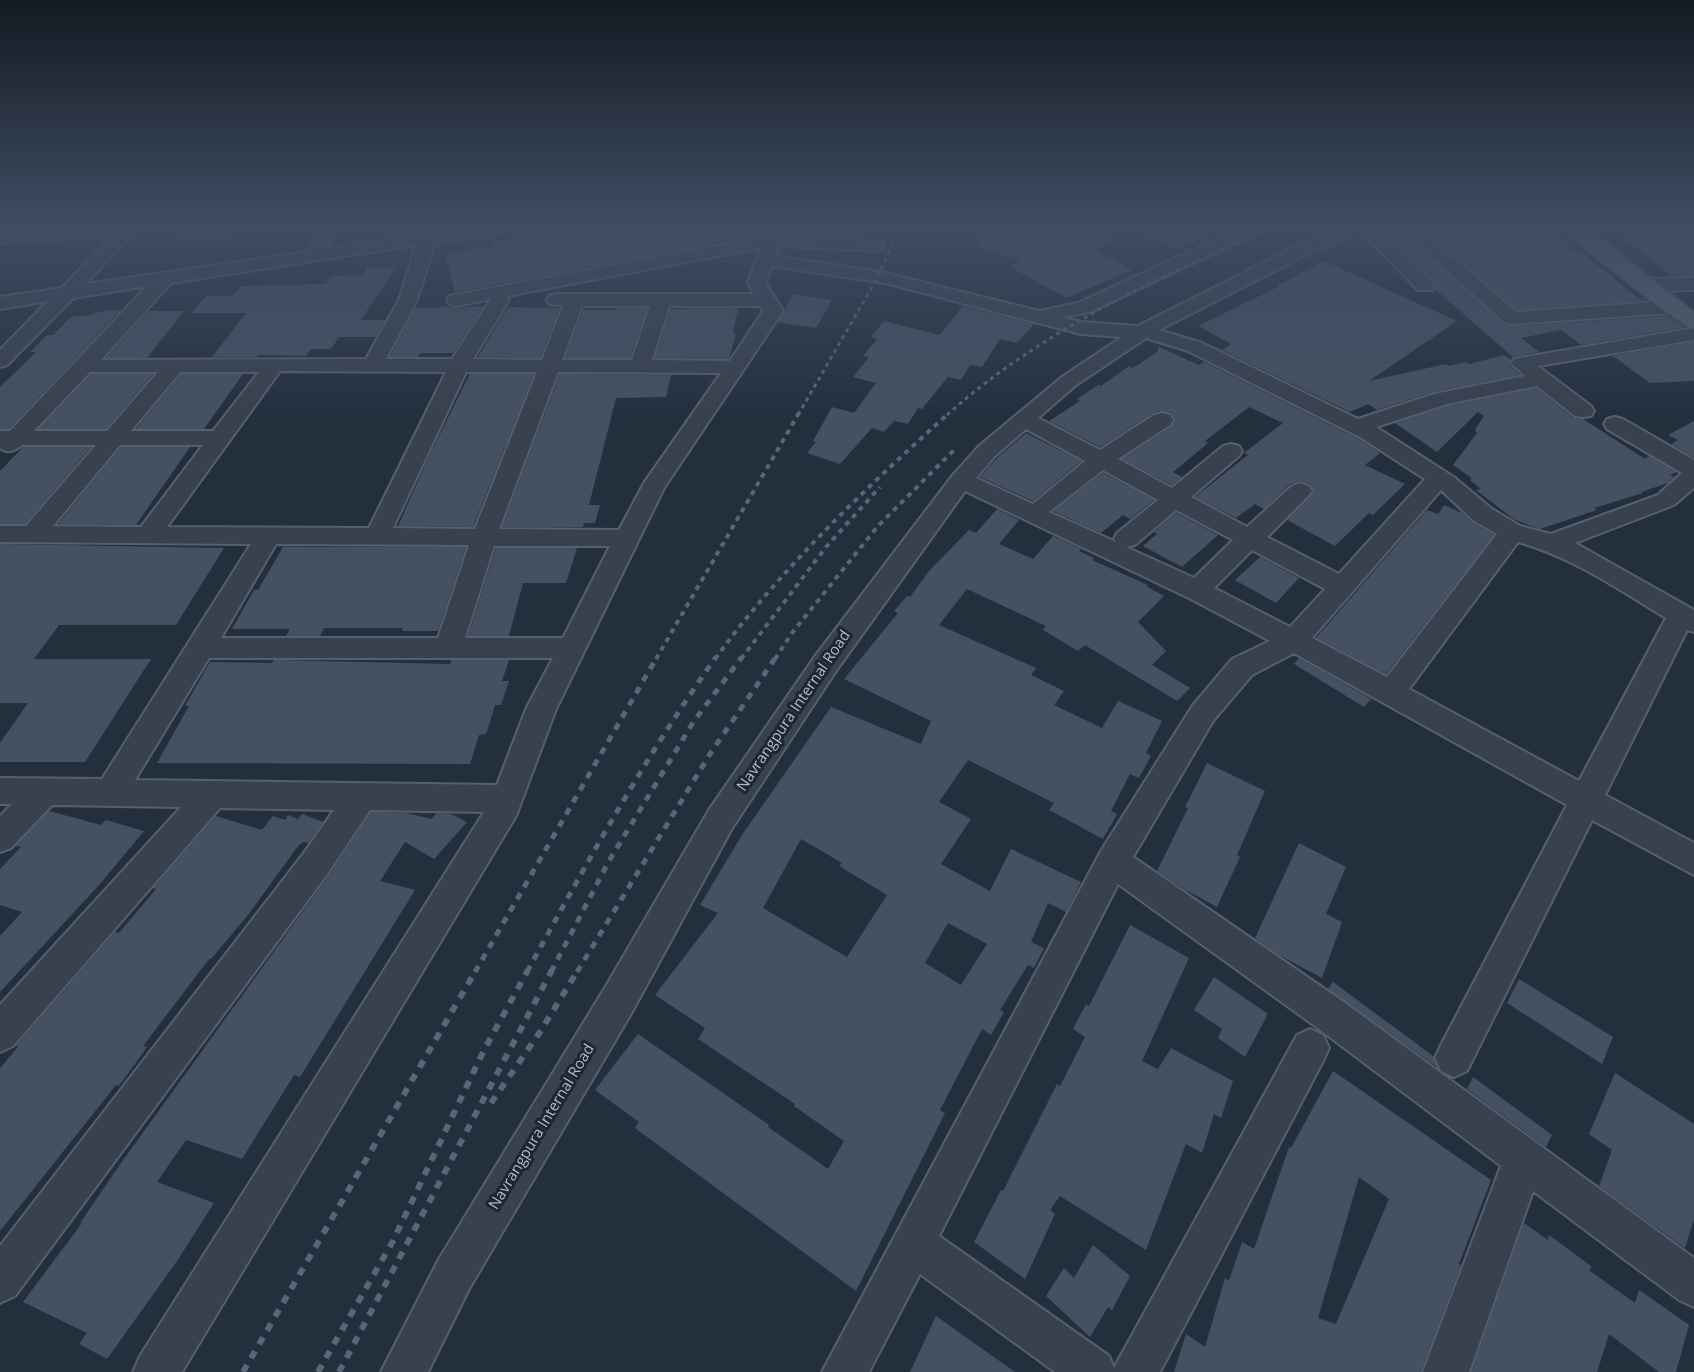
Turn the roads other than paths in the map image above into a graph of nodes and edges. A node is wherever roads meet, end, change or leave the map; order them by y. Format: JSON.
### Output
{"nodes":[{"id":1,"x":73,"y":288,"type":"edge"},
{"id":2,"x":109,"y":288,"type":"edge"},
{"id":3,"x":156,"y":288,"type":"edge"},
{"id":4,"x":412,"y":288,"type":"edge"},
{"id":5,"x":521,"y":288,"type":"edge"},
{"id":6,"x":760,"y":288,"type":"edge"},
{"id":7,"x":927,"y":288,"type":"edge"},
{"id":8,"x":1126,"y":288,"type":"edge"},
{"id":9,"x":1226,"y":288,"type":"edge"},
{"id":10,"x":1476,"y":288,"type":"edge"},
{"id":11,"x":1657,"y":288,"type":"edge"},
{"id":12,"x":66,"y":295,"type":"junction"},
{"id":13,"x":408,"y":300,"type":"junction"},
{"id":14,"x":456,"y":300,"type":"junction"},
{"id":15,"x":500,"y":300,"type":"junction"},
{"id":16,"x":575,"y":300,"type":"junction"},
{"id":17,"x":661,"y":300,"type":"junction"},
{"id":18,"x":767,"y":300,"type":"junction"},
{"id":19,"x":0,"y":303,"type":"edge"},
{"id":20,"x":1684,"y":308,"type":"edge"},
{"id":21,"x":1036,"y":315,"type":"junction"},
{"id":22,"x":1694,"y":322,"type":"edge"},
{"id":23,"x":1143,"y":332,"type":"junction"},
{"id":24,"x":1694,"y":334,"type":"edge"},
{"id":25,"x":3,"y":355,"type":"edge"},
{"id":26,"x":274,"y":365,"type":"junction"},
{"id":27,"x":373,"y":365,"type":"junction"},
{"id":28,"x":459,"y":365,"type":"junction"},
{"id":29,"x":84,"y":366,"type":"junction"},
{"id":30,"x":175,"y":366,"type":"junction"},
{"id":31,"x":548,"y":366,"type":"junction"},
{"id":32,"x":640,"y":366,"type":"junction"},
{"id":33,"x":736,"y":367,"type":"junction"},
{"id":34,"x":1542,"y":379,"type":"junction"},
{"id":35,"x":1583,"y":411,"type":"dead end"},
{"id":36,"x":1023,"y":419,"type":"junction"},
{"id":37,"x":1162,"y":420,"type":"dead end"},
{"id":38,"x":1615,"y":424,"type":"dead end"},
{"id":39,"x":1357,"y":426,"type":"junction"},
{"id":40,"x":115,"y":437,"type":"junction"},
{"id":41,"x":8,"y":438,"type":"edge"},
{"id":42,"x":220,"y":438,"type":"junction"},
{"id":43,"x":1231,"y":451,"type":"dead end"},
{"id":44,"x":0,"y":455,"type":"edge"},
{"id":45,"x":1101,"y":460,"type":"junction"},
{"id":46,"x":1694,"y":470,"type":"edge"},
{"id":47,"x":1694,"y":475,"type":"edge"},
{"id":48,"x":1439,"y":478,"type":"junction"},
{"id":49,"x":961,"y":480,"type":"junction"},
{"id":50,"x":1300,"y":491,"type":"dead end"},
{"id":51,"x":1175,"y":499,"type":"junction"},
{"id":52,"x":1046,"y":505,"type":"dead end"},
{"id":53,"x":1512,"y":532,"type":"junction"},
{"id":54,"x":0,"y":534,"type":"edge"},
{"id":55,"x":32,"y":535,"type":"junction"},
{"id":56,"x":147,"y":536,"type":"junction"},
{"id":57,"x":267,"y":536,"type":"junction"},
{"id":58,"x":377,"y":537,"type":"junction"},
{"id":59,"x":484,"y":537,"type":"junction"},
{"id":60,"x":626,"y":538,"type":"junction"},
{"id":61,"x":1248,"y":538,"type":"junction"},
{"id":62,"x":1126,"y":539,"type":"dead end"},
{"id":63,"x":1553,"y":543,"type":"junction"},
{"id":64,"x":1205,"y":581,"type":"dead end"},
{"id":65,"x":1342,"y":587,"type":"junction"},
{"id":66,"x":1687,"y":618,"type":"edge"},
{"id":67,"x":1294,"y":641,"type":"junction"},
{"id":68,"x":201,"y":648,"type":"junction"},
{"id":69,"x":448,"y":648,"type":"junction"},
{"id":70,"x":570,"y":648,"type":"junction"},
{"id":71,"x":1391,"y":692,"type":"junction"},
{"id":72,"x":0,"y":791,"type":"edge"},
{"id":73,"x":44,"y":792,"type":"junction"},
{"id":74,"x":110,"y":793,"type":"junction"},
{"id":75,"x":212,"y":795,"type":"junction"},
{"id":76,"x":361,"y":797,"type":"junction"},
{"id":77,"x":507,"y":799,"type":"junction"},
{"id":78,"x":1587,"y":801,"type":"junction"},
{"id":79,"x":0,"y":838,"type":"edge"},
{"id":80,"x":1694,"y":860,"type":"edge"},
{"id":81,"x":1113,"y":861,"type":"junction"},
{"id":82,"x":0,"y":1033,"type":"edge"},
{"id":83,"x":1310,"y":1048,"type":"dead end"},
{"id":84,"x":1454,"y":1058,"type":"dead end"},
{"id":85,"x":1524,"y":1159,"type":"junction"},
{"id":86,"x":913,"y":1244,"type":"junction"},
{"id":87,"x":0,"y":1281,"type":"edge"},
{"id":88,"x":1694,"y":1285,"type":"edge"},
{"id":89,"x":156,"y":1372,"type":"edge"},
{"id":90,"x":404,"y":1372,"type":"edge"},
{"id":91,"x":845,"y":1372,"type":"edge"},
{"id":92,"x":1093,"y":1372,"type":"edge"},
{"id":93,"x":1135,"y":1372,"type":"edge"},
{"id":94,"x":1446,"y":1372,"type":"edge"}],
"edges":[{"from":1,"to":12,"type":"street"},
{"from":2,"to":12,"type":"street"},
{"from":3,"to":29,"type":"street"},
{"from":4,"to":13,"type":"street"},
{"from":5,"to":14,"type":"street"},
{"from":6,"to":18,"type":"street"},
{"from":7,"to":21,"type":"street"},
{"from":8,"to":21,"type":"street"},
{"from":9,"to":23,"type":"street","name":"Navrangpura Internal Road"},
{"from":10,"to":20,"type":"street"},
{"from":11,"to":20,"type":"main road"},
{"from":12,"to":19,"type":"street"},
{"from":12,"to":25,"type":"street"},
{"from":13,"to":14,"type":"street"},
{"from":13,"to":27,"type":"street"},
{"from":14,"to":15,"type":"street"},
{"from":15,"to":16,"type":"street"},
{"from":15,"to":28,"type":"street"},
{"from":16,"to":17,"type":"street"},
{"from":16,"to":31,"type":"street"},
{"from":17,"to":18,"type":"street"},
{"from":17,"to":32,"type":"street"},
{"from":18,"to":33,"type":"street"},
{"from":20,"to":22,"type":"main road"},
{"from":21,"to":23,"type":"street"},
{"from":23,"to":36,"type":"street","name":"Navrangpura Internal Road"},
{"from":23,"to":39,"type":"street"},
{"from":24,"to":34,"type":"street"},
{"from":26,"to":27,"type":"street"},
{"from":26,"to":30,"type":"street"},
{"from":26,"to":42,"type":"street"},
{"from":27,"to":28,"type":"street"},
{"from":28,"to":31,"type":"street"},
{"from":28,"to":58,"type":"street"},
{"from":29,"to":30,"type":"street"},
{"from":29,"to":41,"type":"street"},
{"from":30,"to":40,"type":"street"},
{"from":31,"to":32,"type":"street"},
{"from":31,"to":59,"type":"street"},
{"from":32,"to":33,"type":"street"},
{"from":33,"to":60,"type":"street"},
{"from":34,"to":35,"type":"street"},
{"from":34,"to":39,"type":"street"},
{"from":36,"to":45,"type":"street"},
{"from":36,"to":49,"type":"street","name":"Navrangpura Internal Road"},
{"from":37,"to":45,"type":"street"},
{"from":38,"to":46,"type":"street"},
{"from":39,"to":48,"type":"street"},
{"from":40,"to":41,"type":"street"},
{"from":40,"to":42,"type":"street"},
{"from":40,"to":55,"type":"street"},
{"from":41,"to":44,"type":"street"},
{"from":42,"to":56,"type":"street"},
{"from":43,"to":51,"type":"street"},
{"from":45,"to":51,"type":"street"},
{"from":45,"to":52,"type":"street"},
{"from":47,"to":63,"type":"street"},
{"from":48,"to":53,"type":"street"},
{"from":48,"to":65,"type":"street"},
{"from":49,"to":67,"type":"street"},
{"from":49,"to":90,"type":"street","name":"Navrangpura Internal Road"},
{"from":50,"to":61,"type":"street"},
{"from":51,"to":61,"type":"street"},
{"from":51,"to":62,"type":"street"},
{"from":53,"to":63,"type":"street"},
{"from":53,"to":71,"type":"street"},
{"from":54,"to":55,"type":"street"},
{"from":55,"to":56,"type":"street"},
{"from":56,"to":57,"type":"street"},
{"from":57,"to":58,"type":"street"},
{"from":57,"to":68,"type":"street"},
{"from":58,"to":59,"type":"street"},
{"from":59,"to":60,"type":"street"},
{"from":59,"to":69,"type":"street"},
{"from":60,"to":70,"type":"street"},
{"from":61,"to":64,"type":"street"},
{"from":61,"to":65,"type":"street"},
{"from":63,"to":66,"type":"street"},
{"from":65,"to":67,"type":"street"},
{"from":66,"to":78,"type":"street"},
{"from":67,"to":71,"type":"street"},
{"from":67,"to":81,"type":"street"},
{"from":68,"to":69,"type":"street"},
{"from":68,"to":74,"type":"street"},
{"from":69,"to":70,"type":"street"},
{"from":70,"to":77,"type":"street"},
{"from":71,"to":78,"type":"street"},
{"from":72,"to":73,"type":"street"},
{"from":73,"to":74,"type":"street"},
{"from":73,"to":79,"type":"street"},
{"from":74,"to":75,"type":"street"},
{"from":75,"to":76,"type":"street"},
{"from":75,"to":82,"type":"street"},
{"from":76,"to":77,"type":"street"},
{"from":76,"to":87,"type":"street"},
{"from":77,"to":89,"type":"street"},
{"from":78,"to":80,"type":"street"},
{"from":78,"to":84,"type":"street"},
{"from":81,"to":85,"type":"street"},
{"from":81,"to":86,"type":"street"},
{"from":83,"to":93,"type":"street"},
{"from":85,"to":88,"type":"street"},
{"from":85,"to":94,"type":"street"},
{"from":86,"to":91,"type":"street"},
{"from":86,"to":92,"type":"street"}]}
